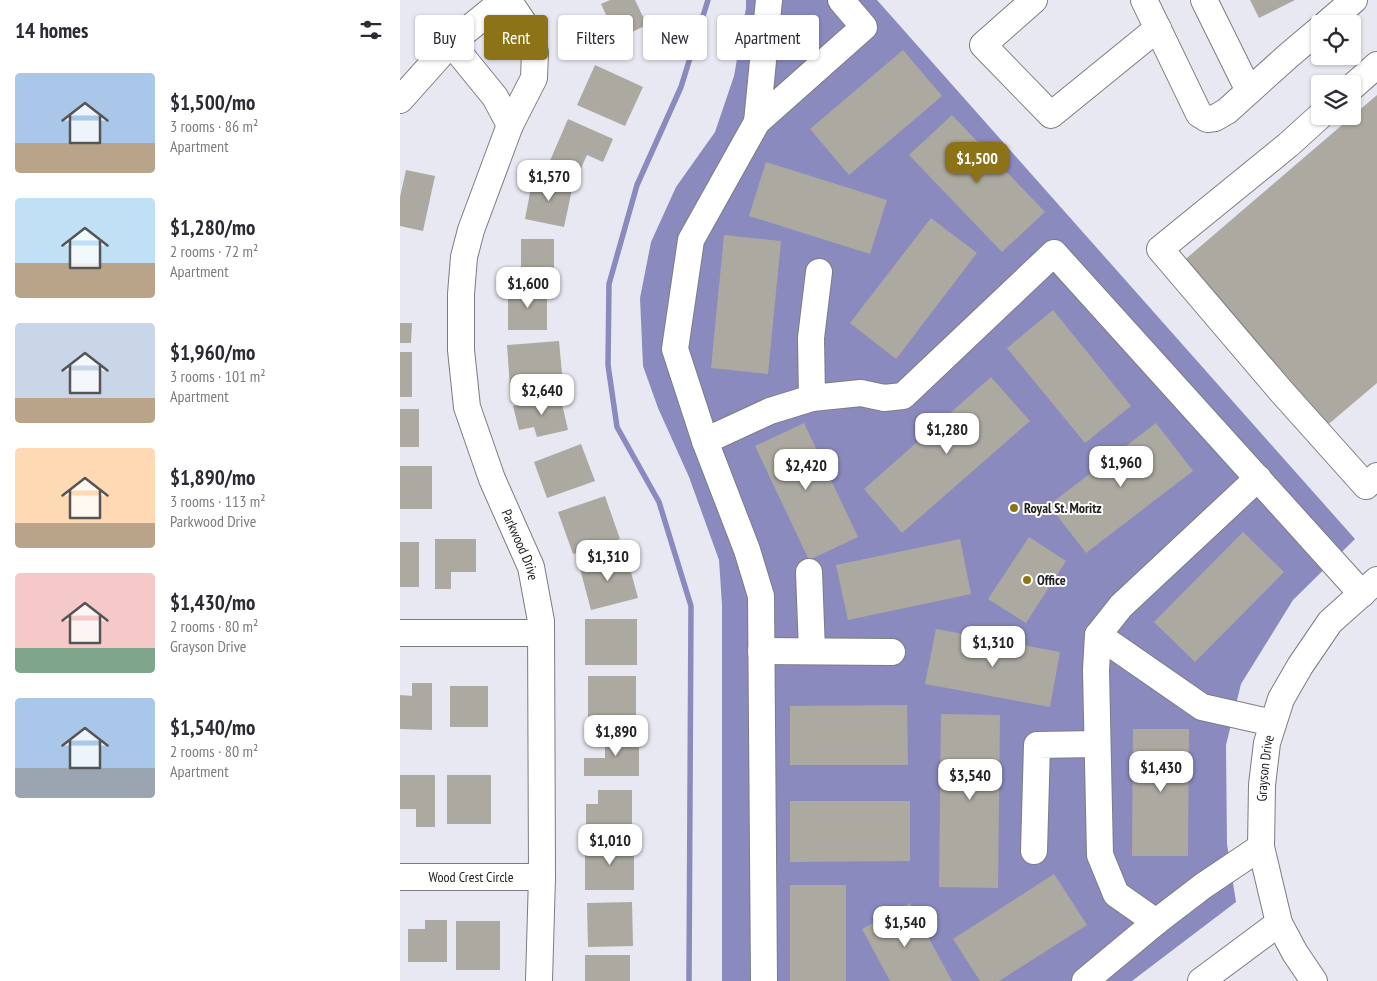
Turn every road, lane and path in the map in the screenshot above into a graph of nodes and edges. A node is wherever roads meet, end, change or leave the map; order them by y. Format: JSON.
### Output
{"nodes":[{"id":1,"x":506,"y":0,"type":"edge"},
{"id":2,"x":769,"y":0,"type":"edge"},
{"id":3,"x":841,"y":0,"type":"edge"},
{"id":4,"x":1034,"y":0,"type":"edge"},
{"id":5,"x":1144,"y":0,"type":"edge"},
{"id":6,"x":1204,"y":0,"type":"edge"},
{"id":7,"x":1354,"y":0,"type":"edge"},
{"id":8,"x":1336,"y":15,"type":"edge"},
{"id":9,"x":474,"y":25,"type":"edge"},
{"id":10,"x":1158,"y":28,"type":"junction"},
{"id":11,"x":1311,"y":37,"type":"edge"},
{"id":12,"x":436,"y":60,"type":"edge"},
{"id":13,"x":465,"y":60,"type":"edge"},
{"id":14,"x":1377,"y":65,"type":"edge"},
{"id":15,"x":1361,"y":79,"type":"edge"},
{"id":16,"x":1249,"y":91,"type":"junction"},
{"id":17,"x":400,"y":100,"type":"edge"},
{"id":18,"x":757,"y":122,"type":"junction"},
{"id":19,"x":1311,"y":124,"type":"edge"},
{"id":20,"x":510,"y":125,"type":"junction"},
{"id":21,"x":819,"y":272,"type":"dead end"},
{"id":22,"x":812,"y":398,"type":"junction"},
{"id":23,"x":705,"y":441,"type":"junction"},
{"id":24,"x":1377,"y":476,"type":"edge"},
{"id":25,"x":1258,"y":478,"type":"junction"},
{"id":26,"x":809,"y":572,"type":"dead end"},
{"id":27,"x":1369,"y":587,"type":"edge"},
{"id":28,"x":400,"y":632,"type":"edge"},
{"id":29,"x":541,"y":632,"type":"junction"},
{"id":30,"x":1098,"y":635,"type":"junction"},
{"id":31,"x":761,"y":651,"type":"junction"},
{"id":32,"x":812,"y":651,"type":"junction"},
{"id":33,"x":892,"y":652,"type":"dead end"},
{"id":34,"x":1273,"y":723,"type":"junction"},
{"id":35,"x":1097,"y":744,"type":"junction"},
{"id":36,"x":1261,"y":846,"type":"junction"},
{"id":37,"x":1034,"y":851,"type":"dead end"},
{"id":38,"x":400,"y":877,"type":"edge"},
{"id":39,"x":542,"y":877,"type":"junction"},
{"id":40,"x":1156,"y":922,"type":"junction"},
{"id":41,"x":1279,"y":923,"type":"junction"},
{"id":42,"x":539,"y":981,"type":"edge"},
{"id":43,"x":764,"y":981,"type":"edge"},
{"id":44,"x":1085,"y":981,"type":"edge"},
{"id":45,"x":1201,"y":981,"type":"edge"},
{"id":46,"x":1314,"y":981,"type":"edge"}],
"edges":[{"from":1,"to":9,"type":"street"},
{"from":1,"to":20,"type":"street","name":"Parkwood Drive"},
{"from":2,"to":18,"type":"street"},
{"from":3,"to":18,"type":"street"},
{"from":4,"to":10,"type":"street"},
{"from":5,"to":10,"type":"street"},
{"from":6,"to":16,"type":"street"},
{"from":7,"to":8,"type":"street"},
{"from":10,"to":16,"type":"street"},
{"from":11,"to":16,"type":"street"},
{"from":12,"to":17,"type":"street"},
{"from":13,"to":20,"type":"street"},
{"from":14,"to":15,"type":"street"},
{"from":18,"to":23,"type":"street"},
{"from":19,"to":24,"type":"street"},
{"from":20,"to":29,"type":"street","name":"Parkwood Drive"},
{"from":21,"to":22,"type":"street"},
{"from":22,"to":23,"type":"street"},
{"from":22,"to":25,"type":"street"},
{"from":23,"to":31,"type":"street"},
{"from":25,"to":27,"type":"street"},
{"from":25,"to":30,"type":"street"},
{"from":26,"to":32,"type":"street"},
{"from":27,"to":34,"type":"street","name":"Grayson Drive"},
{"from":28,"to":29,"type":"street"},
{"from":29,"to":39,"type":"street","name":"Parkwood Drive"},
{"from":30,"to":34,"type":"street"},
{"from":30,"to":35,"type":"street"},
{"from":31,"to":32,"type":"street"},
{"from":31,"to":43,"type":"street"},
{"from":32,"to":33,"type":"street"},
{"from":34,"to":36,"type":"street","name":"Grayson Drive"},
{"from":35,"to":37,"type":"street"},
{"from":35,"to":40,"type":"street"},
{"from":36,"to":40,"type":"street"},
{"from":36,"to":41,"type":"street","name":"Grayson Drive"},
{"from":38,"to":39,"type":"street","name":"Wood Crest Circle"},
{"from":39,"to":42,"type":"street","name":"Parkwood Drive"},
{"from":40,"to":44,"type":"street"},
{"from":41,"to":45,"type":"street"},
{"from":41,"to":46,"type":"street","name":"Grayson Drive"}]}
